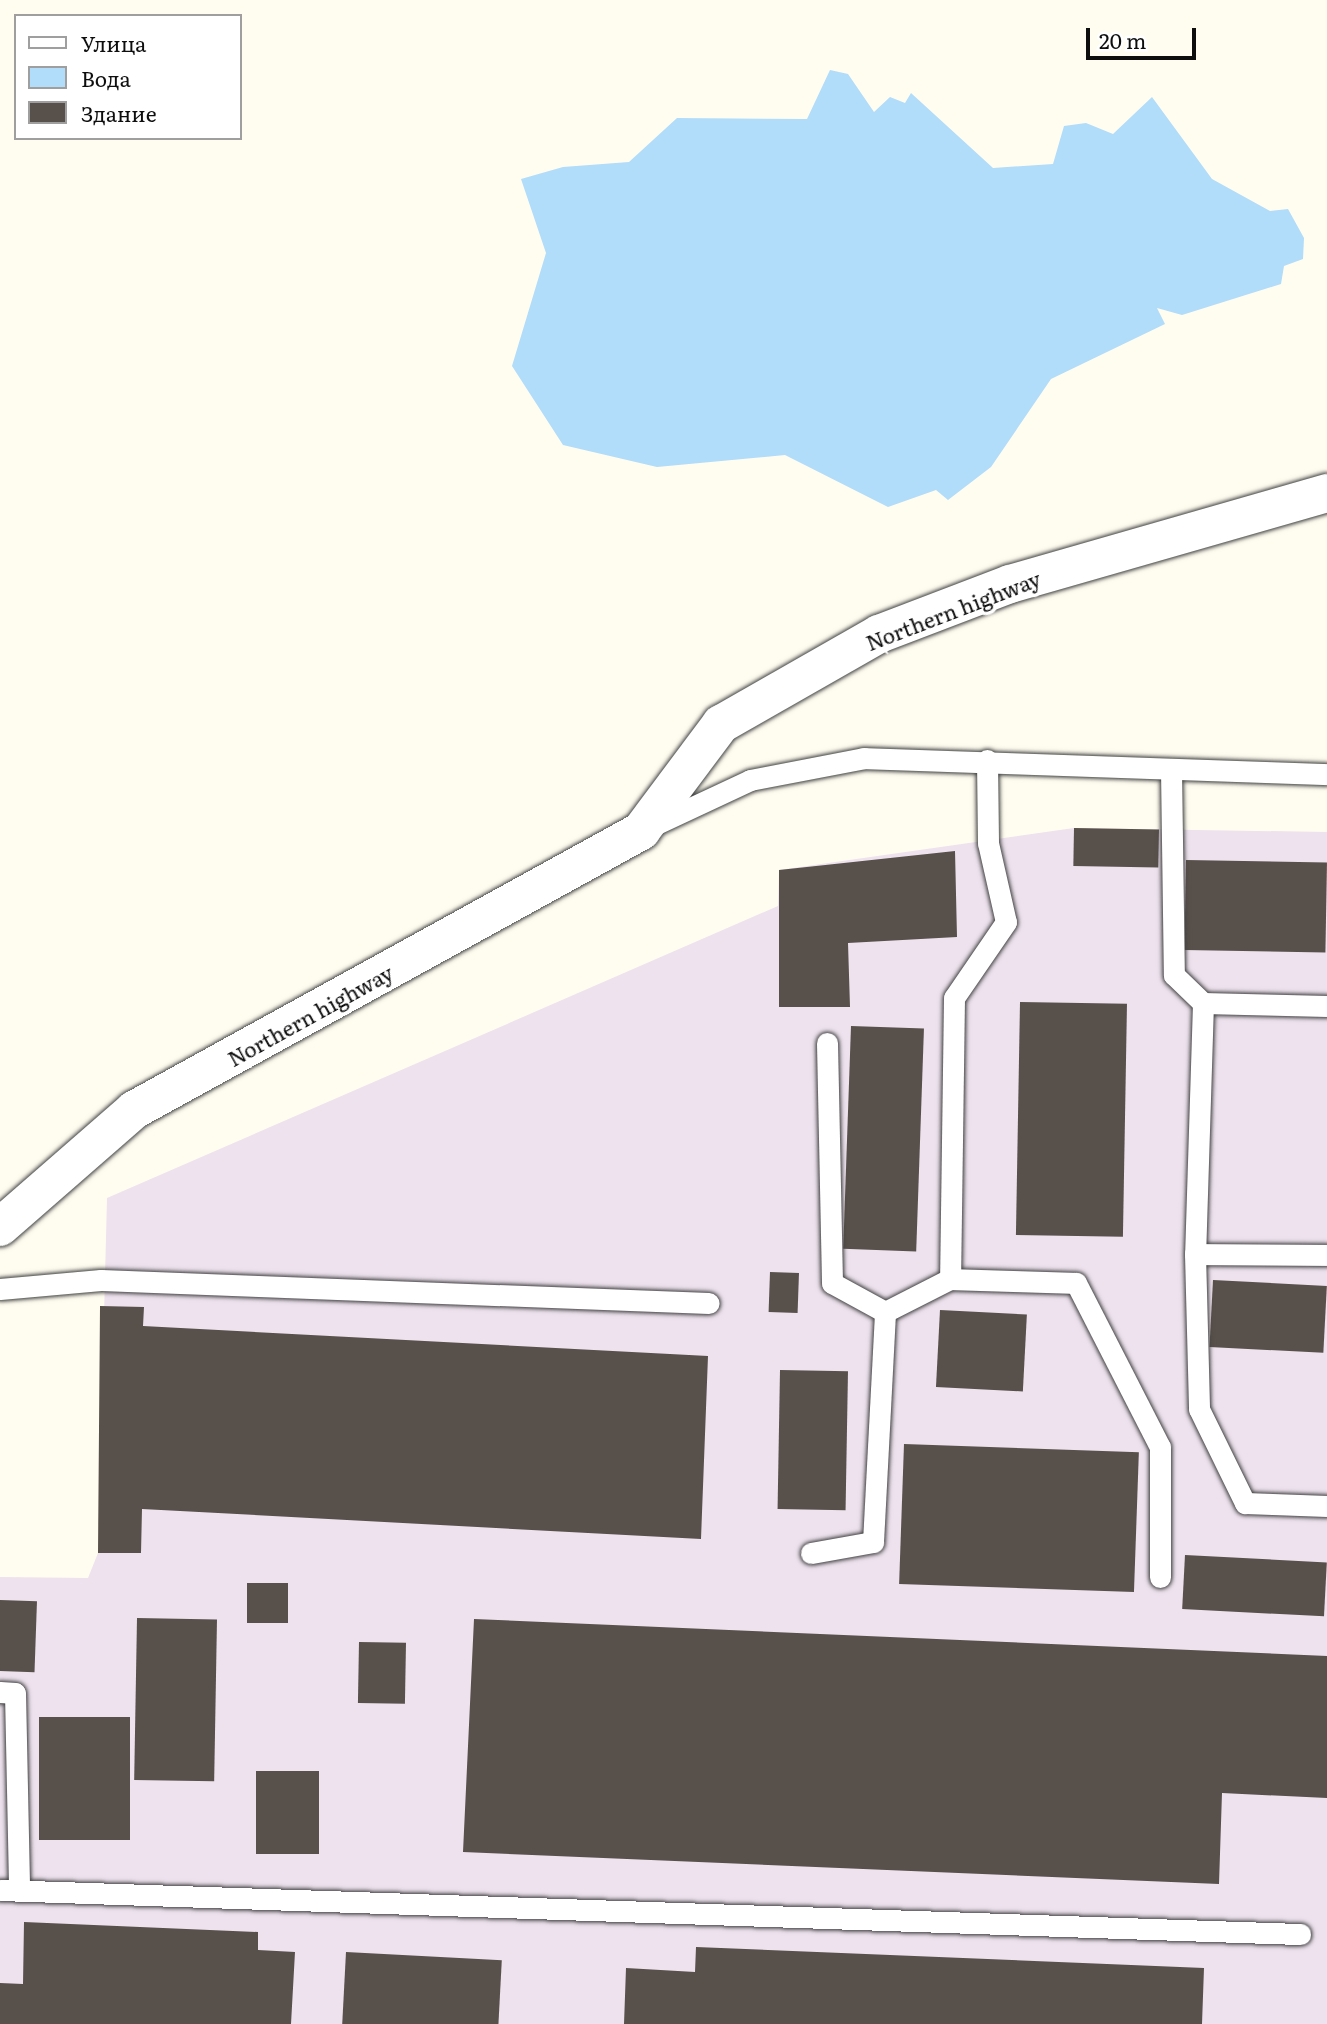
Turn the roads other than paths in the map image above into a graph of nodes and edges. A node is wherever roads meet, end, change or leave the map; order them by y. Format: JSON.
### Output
{"nodes":[{"id":1,"x":1327,"y":492,"type":"edge"},
{"id":2,"x":986,"y":760,"type":"junction"},
{"id":3,"x":1171,"y":769,"type":"junction"},
{"id":4,"x":1327,"y":774,"type":"edge"},
{"id":5,"x":641,"y":831,"type":"junction"},
{"id":6,"x":1203,"y":1003,"type":"junction"},
{"id":7,"x":1327,"y":1006,"type":"edge"},
{"id":8,"x":827,"y":1043,"type":"dead end"},
{"id":9,"x":0,"y":1227,"type":"edge"},
{"id":10,"x":1195,"y":1254,"type":"junction"},
{"id":11,"x":1327,"y":1255,"type":"edge"},
{"id":12,"x":950,"y":1279,"type":"junction"},
{"id":13,"x":0,"y":1289,"type":"edge"},
{"id":14,"x":709,"y":1303,"type":"dead end"},
{"id":15,"x":885,"y":1312,"type":"junction"},
{"id":16,"x":1327,"y":1506,"type":"edge"},
{"id":17,"x":811,"y":1553,"type":"dead end"},
{"id":18,"x":1160,"y":1577,"type":"dead end"},
{"id":19,"x":0,"y":1692,"type":"edge"},
{"id":20,"x":9,"y":1888,"type":"edge"},
{"id":21,"x":1300,"y":1934,"type":"dead end"}],
"edges":[{"from":1,"to":5,"type":"street","name":"Northern highway"},
{"from":2,"to":3,"type":"lane","name":"Northern highway"},
{"from":2,"to":5,"type":"lane","name":"Northern highway"},
{"from":2,"to":12,"type":"lane"},
{"from":3,"to":4,"type":"lane","name":"Northern highway"},
{"from":3,"to":6,"type":"lane"},
{"from":5,"to":9,"type":"street","name":"Northern highway"},
{"from":6,"to":7,"type":"lane"},
{"from":6,"to":10,"type":"lane"},
{"from":8,"to":15,"type":"lane"},
{"from":10,"to":11,"type":"lane"},
{"from":10,"to":16,"type":"lane"},
{"from":12,"to":15,"type":"lane"},
{"from":12,"to":18,"type":"lane"},
{"from":13,"to":14,"type":"lane"},
{"from":15,"to":17,"type":"lane"},
{"from":19,"to":20,"type":"lane"},
{"from":20,"to":21,"type":"lane"}]}
